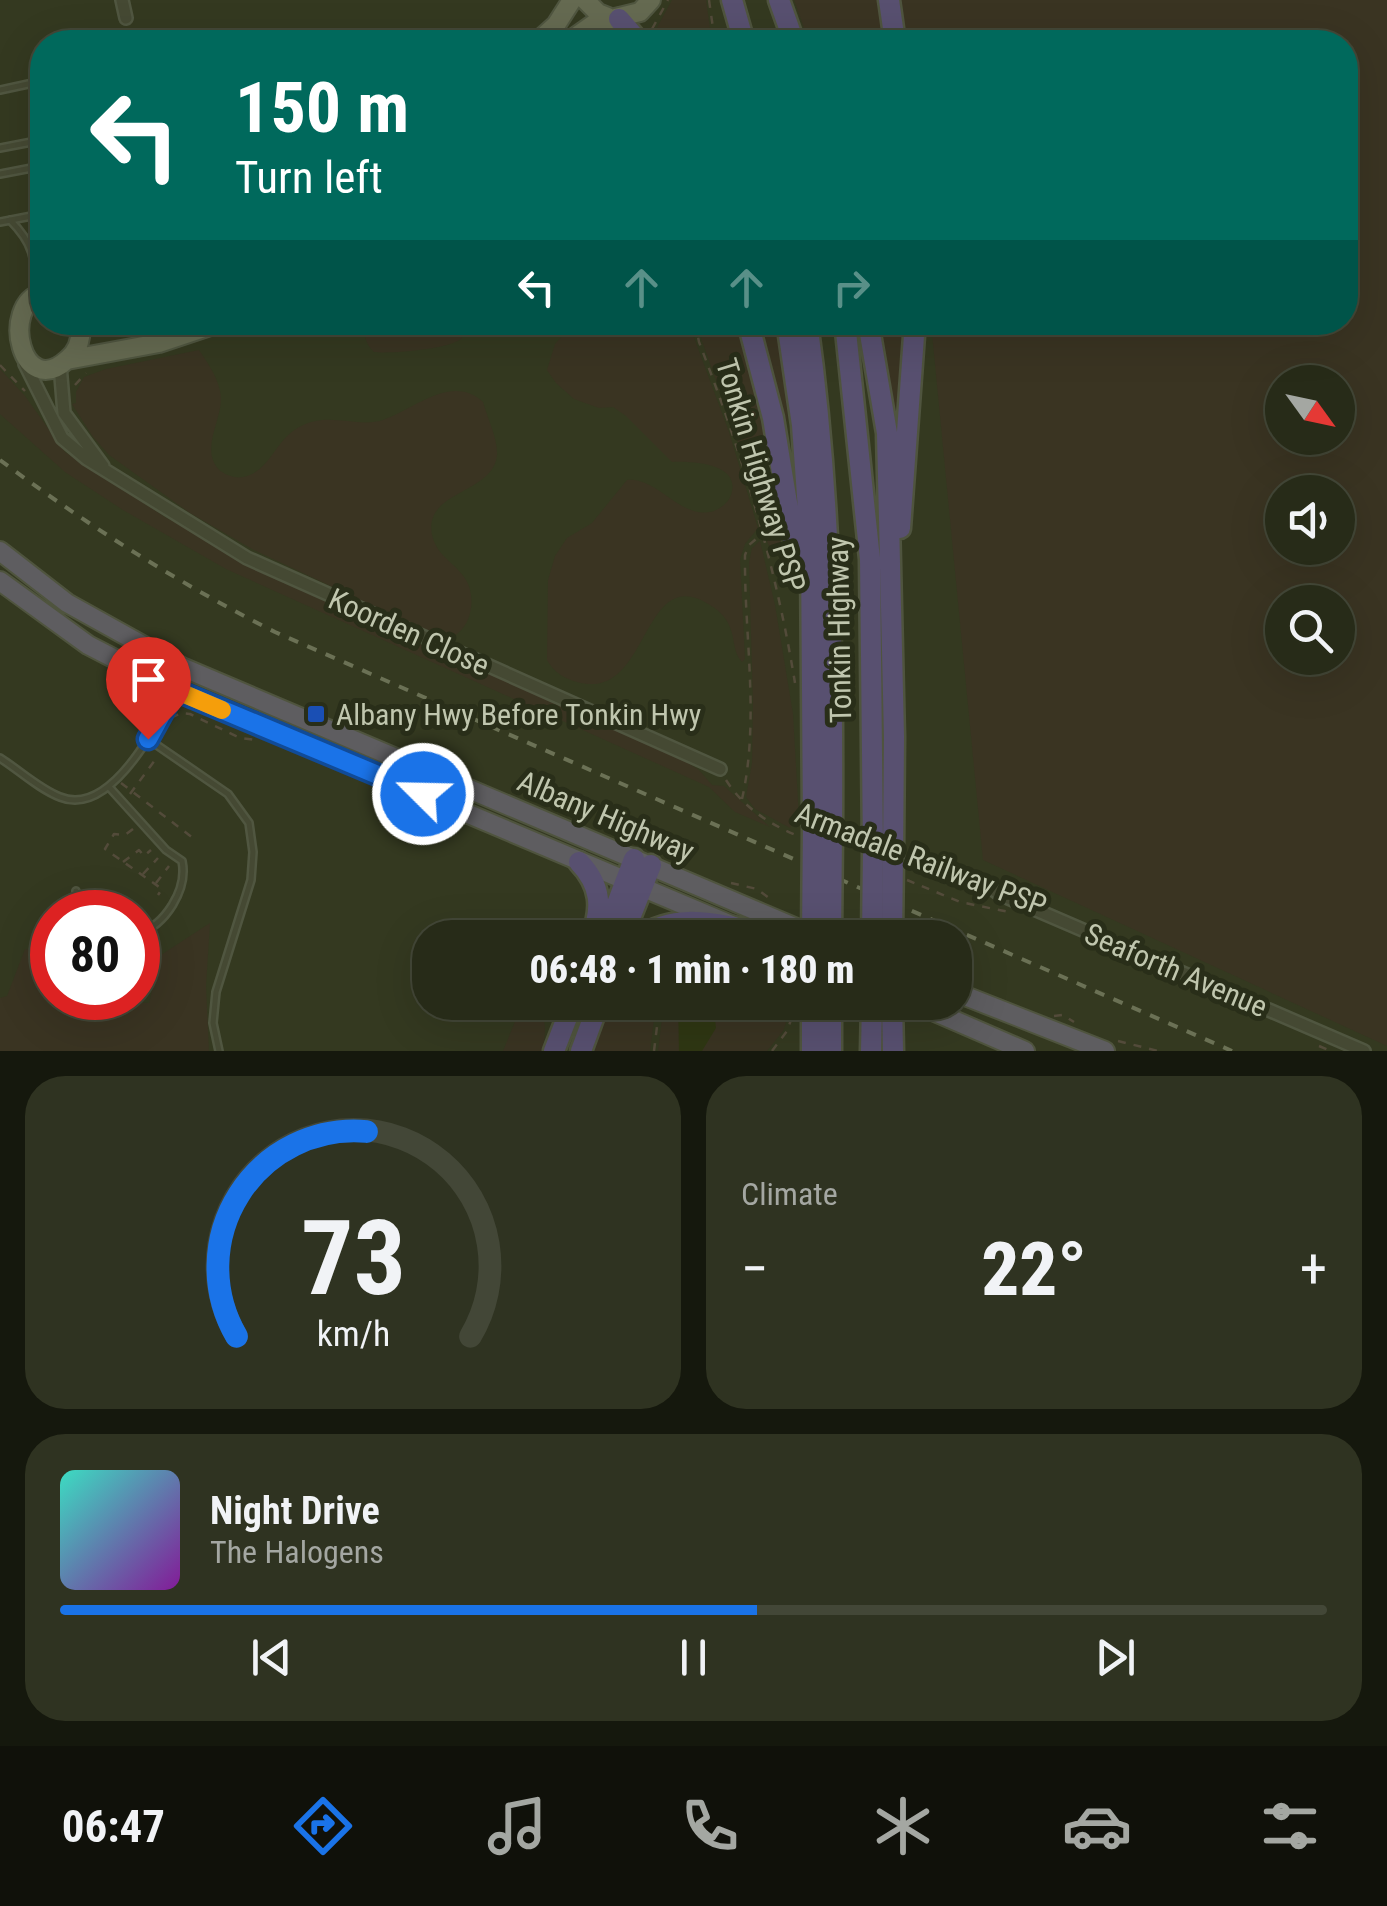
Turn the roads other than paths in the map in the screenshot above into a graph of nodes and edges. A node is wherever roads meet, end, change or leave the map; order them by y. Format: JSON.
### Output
{"nodes":[{"id":1,"x":122,"y":0,"type":"edge"},
{"id":2,"x":572,"y":0,"type":"edge"},
{"id":3,"x":585,"y":0,"type":"edge"},
{"id":4,"x":651,"y":0,"type":"edge"},
{"id":5,"x":732,"y":0,"type":"edge"},
{"id":6,"x":776,"y":0,"type":"edge"},
{"id":7,"x":889,"y":0,"type":"edge"},
{"id":8,"x":126,"y":18,"type":"dead end"},
{"id":9,"x":614,"y":18,"type":"junction"},
{"id":10,"x":551,"y":30,"type":"edge"},
{"id":11,"x":583,"y":30,"type":"edge"},
{"id":12,"x":631,"y":30,"type":"edge"},
{"id":13,"x":740,"y":30,"type":"edge"},
{"id":14,"x":782,"y":30,"type":"edge"},
{"id":15,"x":789,"y":30,"type":"edge"},
{"id":16,"x":893,"y":30,"type":"edge"},
{"id":17,"x":30,"y":84,"type":"edge"},
{"id":18,"x":0,"y":90,"type":"edge"},
{"id":19,"x":30,"y":142,"type":"edge"},
{"id":20,"x":0,"y":148,"type":"edge"},
{"id":21,"x":30,"y":168,"type":"edge"},
{"id":22,"x":0,"y":174,"type":"edge"},
{"id":23,"x":30,"y":216,"type":"edge"},
{"id":24,"x":10,"y":220,"type":"junction"},
{"id":25,"x":0,"y":222,"type":"edge"},
{"id":26,"x":30,"y":245,"type":"edge"},
{"id":27,"x":30,"y":298,"type":"edge"},
{"id":28,"x":80,"y":335,"type":"edge"},
{"id":29,"x":183,"y":335,"type":"edge"},
{"id":30,"x":751,"y":335,"type":"edge"},
{"id":31,"x":790,"y":335,"type":"edge"},
{"id":32,"x":808,"y":335,"type":"edge"},
{"id":33,"x":846,"y":335,"type":"edge"},
{"id":34,"x":870,"y":335,"type":"edge"},
{"id":35,"x":914,"y":335,"type":"edge"},
{"id":36,"x":11,"y":359,"type":"edge"},
{"id":37,"x":63,"y":363,"type":"junction"},
{"id":38,"x":109,"y":473,"type":"junction"},
{"id":39,"x":0,"y":551,"type":"edge"},
{"id":40,"x":0,"y":581,"type":"edge"},
{"id":41,"x":891,"y":600,"type":"junction"},
{"id":42,"x":184,"y":668,"type":"junction"},
{"id":43,"x":175,"y":690,"type":"junction"},
{"id":44,"x":813,"y":707,"type":"junction"},
{"id":45,"x":148,"y":739,"type":"junction"},
{"id":46,"x":0,"y":758,"type":"edge"},
{"id":47,"x":720,"y":770,"type":"dead end"},
{"id":48,"x":109,"y":788,"type":"junction"},
{"id":49,"x":819,"y":833,"type":"junction"},
{"id":50,"x":883,"y":853,"type":"junction"},
{"id":51,"x":579,"y":862,"type":"junction"},
{"id":52,"x":642,"y":862,"type":"junction"},
{"id":53,"x":635,"y":885,"type":"junction"},
{"id":54,"x":990,"y":887,"type":"dead end"},
{"id":55,"x":160,"y":920,"type":"edge"},
{"id":56,"x":598,"y":920,"type":"edge"},
{"id":57,"x":615,"y":920,"type":"edge"},
{"id":58,"x":626,"y":920,"type":"edge"},
{"id":59,"x":720,"y":920,"type":"edge"},
{"id":60,"x":778,"y":920,"type":"edge"},
{"id":61,"x":813,"y":920,"type":"edge"},
{"id":62,"x":830,"y":920,"type":"edge"},
{"id":63,"x":874,"y":920,"type":"edge"},
{"id":64,"x":890,"y":920,"type":"edge"},
{"id":65,"x":972,"y":999,"type":"edge"},
{"id":66,"x":565,"y":1020,"type":"edge"},
{"id":67,"x":592,"y":1020,"type":"edge"},
{"id":68,"x":812,"y":1020,"type":"edge"},
{"id":69,"x":831,"y":1020,"type":"edge"},
{"id":70,"x":876,"y":1020,"type":"edge"},
{"id":71,"x":883,"y":1020,"type":"edge"},
{"id":72,"x":954,"y":1020,"type":"edge"},
{"id":73,"x":811,"y":1047,"type":"edge"},
{"id":74,"x":219,"y":1051,"type":"edge"},
{"id":75,"x":554,"y":1051,"type":"edge"},
{"id":76,"x":581,"y":1051,"type":"edge"},
{"id":77,"x":831,"y":1051,"type":"edge"},
{"id":78,"x":871,"y":1051,"type":"edge"},
{"id":79,"x":893,"y":1051,"type":"edge"},
{"id":80,"x":1025,"y":1051,"type":"edge"},
{"id":81,"x":1105,"y":1051,"type":"edge"},
{"id":82,"x":1364,"y":1051,"type":"edge"}],
"edges":[{"from":1,"to":8,"type":"street"},
{"from":2,"to":10,"type":"main road"},
{"from":3,"to":9,"type":"main road"},
{"from":4,"to":9,"type":"main road"},
{"from":5,"to":13,"type":"highway"},
{"from":6,"to":14,"type":"highway"},
{"from":6,"to":15,"type":"highway"},
{"from":7,"to":16,"type":"highway"},
{"from":9,"to":11,"type":"main road"},
{"from":9,"to":12,"type":"highway"},
{"from":17,"to":18,"type":"lane"},
{"from":19,"to":20,"type":"lane"},
{"from":21,"to":22,"type":"lane"},
{"from":23,"to":24,"type":"lane"},
{"from":24,"to":25,"type":"lane"},
{"from":24,"to":26,"type":"lane"},
{"from":27,"to":36,"type":"main road"},
{"from":28,"to":37,"type":"main road"},
{"from":29,"to":37,"type":"main road"},
{"from":30,"to":44,"type":"highway"},
{"from":31,"to":44,"type":"highway"},
{"from":32,"to":49,"type":"highway","name":"Tonkin Highway"},
{"from":33,"to":50,"type":"highway","name":"Tonkin Highway"},
{"from":34,"to":41,"type":"highway"},
{"from":35,"to":41,"type":"highway"},
{"from":36,"to":37,"type":"main road"},
{"from":36,"to":38,"type":"street","name":"Koorden Close"},
{"from":37,"to":38,"type":"street","name":"Koorden Close"},
{"from":38,"to":47,"type":"street","name":"Koorden Close"},
{"from":39,"to":42,"type":"highway","name":"Albany Highway"},
{"from":40,"to":43,"type":"highway","name":"Albany Highway"},
{"from":41,"to":50,"type":"highway"},
{"from":42,"to":43,"type":"lane"},
{"from":42,"to":52,"type":"highway","name":"Albany Highway"},
{"from":43,"to":45,"type":"lane"},
{"from":43,"to":51,"type":"highway","name":"Albany Highway"},
{"from":44,"to":49,"type":"highway"},
{"from":45,"to":48,"type":"lane"},
{"from":45,"to":74,"type":"lane"},
{"from":46,"to":48,"type":"lane"},
{"from":48,"to":55,"type":"lane"},
{"from":49,"to":61,"type":"highway","bridge":true},
{"from":49,"to":62,"type":"highway","name":"Tonkin Highway","bridge":true},
{"from":50,"to":63,"type":"highway","name":"Tonkin Highway","bridge":true},
{"from":50,"to":64,"type":"highway","bridge":true},
{"from":51,"to":53,"type":"highway","name":"Albany Highway"},
{"from":51,"to":56,"type":"highway"},
{"from":52,"to":53,"type":"highway"},
{"from":52,"to":60,"type":"highway","name":"Albany Highway"},
{"from":53,"to":57,"type":"highway"},
{"from":53,"to":58,"type":"highway"},
{"from":53,"to":59,"type":"highway","name":"Albany Highway"},
{"from":54,"to":82,"type":"street","name":"Seaforth Avenue"},
{"from":65,"to":81,"type":"highway"},
{"from":66,"to":75,"type":"highway"},
{"from":67,"to":76,"type":"highway"},
{"from":68,"to":73,"type":"highway"},
{"from":69,"to":77,"type":"highway"},
{"from":70,"to":78,"type":"highway"},
{"from":71,"to":79,"type":"highway"},
{"from":72,"to":80,"type":"highway"}]}
